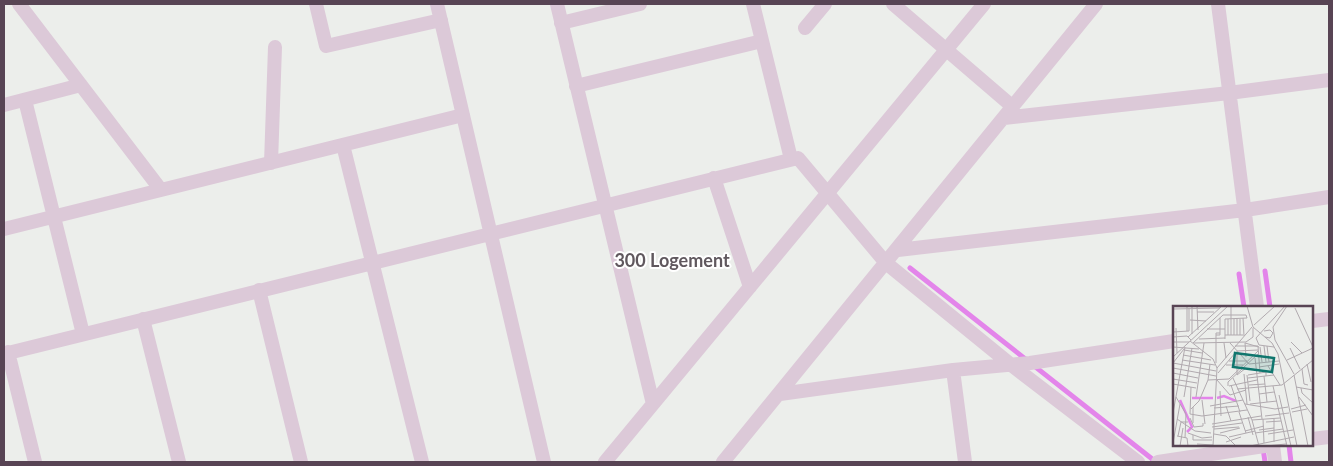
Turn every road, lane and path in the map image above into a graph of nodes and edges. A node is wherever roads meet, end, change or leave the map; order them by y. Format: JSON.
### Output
{"nodes":[{"id":1,"x":19,"y":4,"type":"edge"},
{"id":2,"x":316,"y":4,"type":"edge"},
{"id":3,"x":437,"y":4,"type":"edge"},
{"id":4,"x":556,"y":4,"type":"edge"},
{"id":5,"x":640,"y":4,"type":"edge"},
{"id":6,"x":753,"y":4,"type":"edge"},
{"id":7,"x":825,"y":4,"type":"edge"},
{"id":8,"x":984,"y":4,"type":"edge"},
{"id":9,"x":1096,"y":4,"type":"edge"},
{"id":10,"x":1218,"y":4,"type":"edge"},
{"id":11,"x":897,"y":5,"type":"edge"},
{"id":12,"x":441,"y":20,"type":"junction"},
{"id":13,"x":561,"y":23,"type":"junction"},
{"id":14,"x":805,"y":28,"type":"dead end"},
{"id":15,"x":762,"y":41,"type":"junction"},
{"id":16,"x":275,"y":47,"type":"dead end"},
{"id":17,"x":946,"y":49,"type":"junction"},
{"id":18,"x":1329,"y":80,"type":"edge"},
{"id":19,"x":81,"y":85,"type":"junction"},
{"id":20,"x":576,"y":86,"type":"junction"},
{"id":21,"x":1229,"y":94,"type":"junction"},
{"id":22,"x":25,"y":100,"type":"junction"},
{"id":23,"x":4,"y":105,"type":"edge"},
{"id":24,"x":1009,"y":112,"type":"junction"},
{"id":25,"x":463,"y":115,"type":"junction"},
{"id":26,"x":343,"y":145,"type":"junction"},
{"id":27,"x":791,"y":160,"type":"junction"},
{"id":28,"x":271,"y":163,"type":"junction"},
{"id":29,"x":714,"y":178,"type":"junction"},
{"id":30,"x":160,"y":190,"type":"junction"},
{"id":31,"x":827,"y":193,"type":"junction"},
{"id":32,"x":1329,"y":197,"type":"edge"},
{"id":33,"x":605,"y":205,"type":"junction"},
{"id":34,"x":1245,"y":210,"type":"junction"},
{"id":35,"x":54,"y":217,"type":"junction"},
{"id":36,"x":4,"y":229,"type":"edge"},
{"id":37,"x":491,"y":233,"type":"junction"},
{"id":38,"x":898,"y":250,"type":"junction"},
{"id":39,"x":372,"y":262,"type":"junction"},
{"id":40,"x":886,"y":264,"type":"junction"},
{"id":41,"x":750,"y":288,"type":"junction"},
{"id":42,"x":259,"y":290,"type":"junction"},
{"id":43,"x":1257,"y":306,"type":"edge"},
{"id":44,"x":144,"y":319,"type":"junction"},
{"id":45,"x":1329,"y":319,"type":"edge"},
{"id":46,"x":1313,"y":321,"type":"edge"},
{"id":47,"x":83,"y":334,"type":"junction"},
{"id":48,"x":1173,"y":341,"type":"edge"},
{"id":49,"x":6,"y":353,"type":"edge"},
{"id":50,"x":1010,"y":364,"type":"junction"},
{"id":51,"x":953,"y":370,"type":"junction"},
{"id":52,"x":780,"y":394,"type":"junction"},
{"id":53,"x":653,"y":404,"type":"junction"},
{"id":54,"x":1329,"y":437,"type":"edge"},
{"id":55,"x":1313,"y":439,"type":"edge"},
{"id":56,"x":1265,"y":446,"type":"edge"},
{"id":57,"x":1272,"y":446,"type":"edge"},
{"id":58,"x":35,"y":462,"type":"edge"},
{"id":59,"x":179,"y":462,"type":"edge"},
{"id":60,"x":302,"y":462,"type":"edge"},
{"id":61,"x":422,"y":462,"type":"edge"},
{"id":62,"x":544,"y":462,"type":"edge"},
{"id":63,"x":606,"y":462,"type":"edge"},
{"id":64,"x":723,"y":462,"type":"edge"},
{"id":65,"x":965,"y":462,"type":"edge"},
{"id":66,"x":1138,"y":462,"type":"edge"},
{"id":67,"x":1158,"y":462,"type":"edge"},
{"id":68,"x":1275,"y":462,"type":"edge"}],
"edges":[{"from":1,"to":19,"type":"street"},
{"from":2,"to":12,"type":"street"},
{"from":3,"to":12,"type":"street"},
{"from":4,"to":13,"type":"street"},
{"from":5,"to":13,"type":"street"},
{"from":6,"to":15,"type":"street"},
{"from":7,"to":14,"type":"street"},
{"from":8,"to":17,"type":"street"},
{"from":9,"to":24,"type":"street"},
{"from":10,"to":21,"type":"street"},
{"from":11,"to":17,"type":"street"},
{"from":12,"to":25,"type":"street"},
{"from":13,"to":20,"type":"street"},
{"from":15,"to":20,"type":"street"},
{"from":15,"to":27,"type":"street"},
{"from":16,"to":28,"type":"street"},
{"from":17,"to":24,"type":"street"},
{"from":17,"to":31,"type":"street"},
{"from":18,"to":21,"type":"street"},
{"from":19,"to":22,"type":"street"},
{"from":19,"to":30,"type":"street"},
{"from":20,"to":33,"type":"street"},
{"from":21,"to":24,"type":"street"},
{"from":21,"to":34,"type":"street"},
{"from":22,"to":23,"type":"street"},
{"from":22,"to":35,"type":"street"},
{"from":24,"to":38,"type":"street"},
{"from":25,"to":26,"type":"street"},
{"from":25,"to":37,"type":"street"},
{"from":26,"to":28,"type":"street"},
{"from":26,"to":39,"type":"street"},
{"from":27,"to":29,"type":"street"},
{"from":27,"to":31,"type":"street"},
{"from":28,"to":30,"type":"street"},
{"from":29,"to":33,"type":"street"},
{"from":29,"to":41,"type":"street"},
{"from":30,"to":35,"type":"street"},
{"from":31,"to":40,"type":"street"},
{"from":31,"to":41,"type":"street"},
{"from":32,"to":34,"type":"street"},
{"from":33,"to":37,"type":"street"},
{"from":33,"to":53,"type":"street"},
{"from":34,"to":38,"type":"street"},
{"from":34,"to":43,"type":"street"},
{"from":35,"to":36,"type":"street"},
{"from":35,"to":47,"type":"street"},
{"from":37,"to":39,"type":"street"},
{"from":37,"to":62,"type":"street"},
{"from":38,"to":40,"type":"street"},
{"from":39,"to":42,"type":"street"},
{"from":39,"to":61,"type":"street"},
{"from":40,"to":50,"type":"street"},
{"from":40,"to":52,"type":"street"},
{"from":41,"to":53,"type":"street"},
{"from":42,"to":44,"type":"street"},
{"from":42,"to":60,"type":"street"},
{"from":44,"to":47,"type":"street"},
{"from":44,"to":59,"type":"street"},
{"from":45,"to":46,"type":"street"},
{"from":47,"to":49,"type":"street"},
{"from":48,"to":50,"type":"street"},
{"from":49,"to":58,"type":"street"},
{"from":50,"to":51,"type":"street"},
{"from":50,"to":66,"type":"street"},
{"from":51,"to":52,"type":"street"},
{"from":51,"to":65,"type":"street"},
{"from":52,"to":64,"type":"street"},
{"from":53,"to":63,"type":"street"},
{"from":54,"to":55,"type":"street"},
{"from":56,"to":67,"type":"street"},
{"from":57,"to":68,"type":"street"}]}
